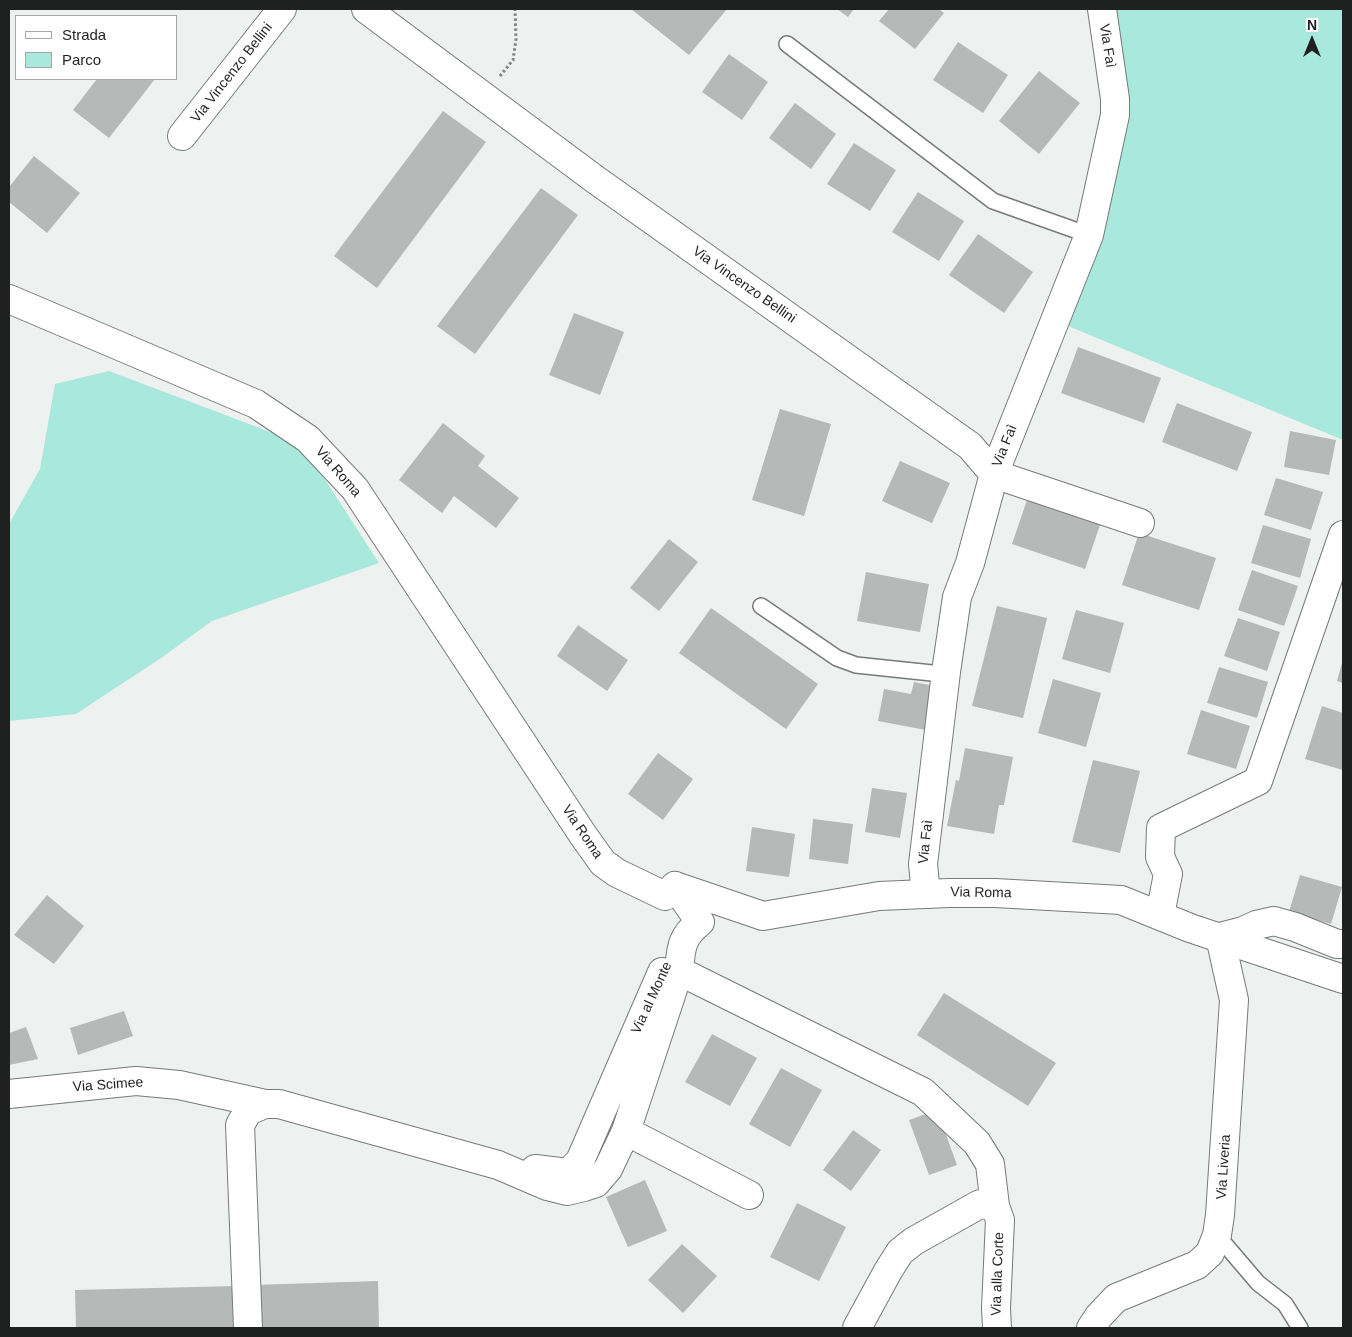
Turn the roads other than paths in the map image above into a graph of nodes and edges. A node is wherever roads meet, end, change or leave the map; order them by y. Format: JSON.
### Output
{"nodes":[{"id":1,"x":282,"y":9,"type":"edge"},
{"id":2,"x":366,"y":9,"type":"edge"},
{"id":3,"x":1102,"y":9,"type":"edge"},
{"id":4,"x":787,"y":44,"type":"dead end"},
{"id":5,"x":182,"y":136,"type":"dead end"},
{"id":6,"x":1089,"y":235,"type":"junction"},
{"id":7,"x":9,"y":299,"type":"edge"},
{"id":8,"x":994,"y":474,"type":"junction"},
{"id":9,"x":1140,"y":523,"type":"dead end"},
{"id":10,"x":1343,"y":535,"type":"edge"},
{"id":11,"x":761,"y":606,"type":"dead end"},
{"id":12,"x":946,"y":672,"type":"junction"},
{"id":13,"x":675,"y":886,"type":"junction"},
{"id":14,"x":926,"y":894,"type":"junction"},
{"id":15,"x":1160,"y":915,"type":"junction"},
{"id":16,"x":1220,"y":937,"type":"junction"},
{"id":17,"x":1343,"y":944,"type":"edge"},
{"id":18,"x":680,"y":971,"type":"junction"},
{"id":19,"x":1343,"y":979,"type":"edge"},
{"id":20,"x":9,"y":1094,"type":"edge"},
{"id":21,"x":264,"y":1104,"type":"junction"},
{"id":22,"x":626,"y":1131,"type":"junction"},
{"id":23,"x":582,"y":1174,"type":"junction"},
{"id":24,"x":750,"y":1195,"type":"dead end"},
{"id":25,"x":995,"y":1206,"type":"junction"},
{"id":26,"x":1217,"y":1235,"type":"junction"},
{"id":27,"x":248,"y":1328,"type":"edge"},
{"id":28,"x":857,"y":1328,"type":"edge"},
{"id":29,"x":997,"y":1328,"type":"edge"},
{"id":30,"x":1091,"y":1328,"type":"edge"},
{"id":31,"x":1300,"y":1328,"type":"edge"}],
"edges":[{"from":1,"to":5,"type":"street","name":"Via Vincenzo Bellini"},
{"from":2,"to":8,"type":"street","name":"Via Vincenzo Bellini"},
{"from":3,"to":6,"type":"street","name":"Via Faì"},
{"from":4,"to":6,"type":"lane"},
{"from":6,"to":8,"type":"street","name":"Via Faì"},
{"from":7,"to":13,"type":"street","name":"Via Roma"},
{"from":8,"to":9,"type":"street"},
{"from":8,"to":12,"type":"street","name":"Via Faì"},
{"from":10,"to":15,"type":"street"},
{"from":11,"to":12,"type":"lane"},
{"from":12,"to":14,"type":"street","name":"Via Faì"},
{"from":13,"to":14,"type":"street","name":"Via Roma"},
{"from":13,"to":18,"type":"street","name":"Via al Monte"},
{"from":13,"to":23,"type":"street","name":"Via al Monte"},
{"from":14,"to":15,"type":"street","name":"Via Roma"},
{"from":15,"to":16,"type":"street","name":"Via Roma"},
{"from":16,"to":17,"type":"street"},
{"from":16,"to":19,"type":"street","name":"Via Roma"},
{"from":16,"to":26,"type":"street","name":"Via Liveria"},
{"from":18,"to":22,"type":"street","name":"Via al Monte"},
{"from":18,"to":25,"type":"street","name":"Via alla Corte"},
{"from":20,"to":21,"type":"street","name":"Via Scimee"},
{"from":21,"to":23,"type":"street","name":"Via al Monte"},
{"from":21,"to":27,"type":"street"},
{"from":22,"to":23,"type":"street","name":"Via al Monte"},
{"from":22,"to":24,"type":"street"},
{"from":25,"to":28,"type":"street"},
{"from":25,"to":29,"type":"street","name":"Via alla Corte"},
{"from":26,"to":30,"type":"street","name":"Via Liveria"},
{"from":26,"to":31,"type":"lane"}]}
